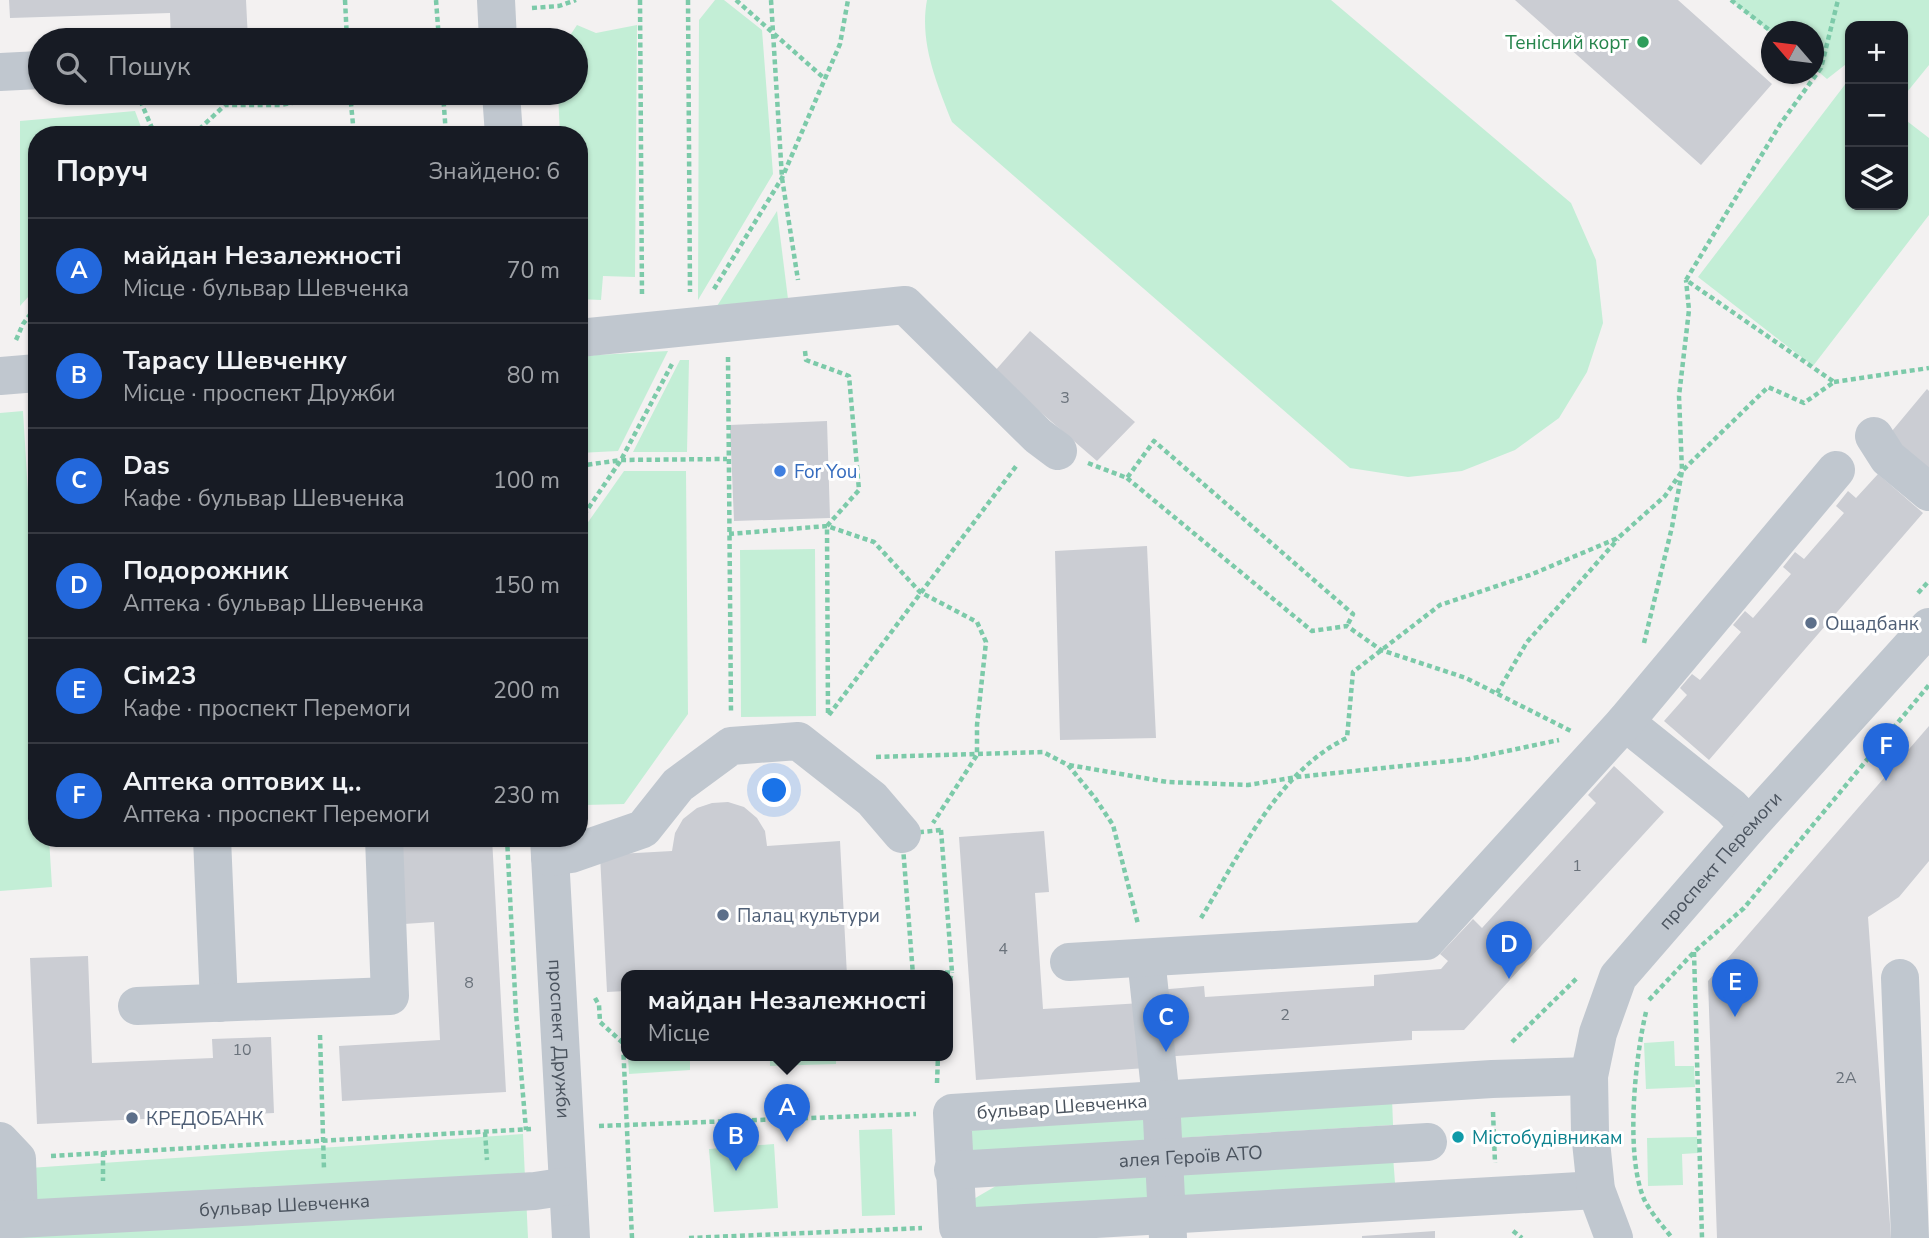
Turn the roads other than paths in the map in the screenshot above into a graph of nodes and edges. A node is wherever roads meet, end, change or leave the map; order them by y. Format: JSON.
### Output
{"nodes":[{"id":1,"x":513,"y":4,"type":"edge"},
{"id":2,"x":503,"y":28,"type":"edge"},
{"id":3,"x":28,"y":71,"type":"edge"},
{"id":4,"x":0,"y":72,"type":"edge"},
{"id":5,"x":502,"y":105,"type":"edge"},
{"id":6,"x":503,"y":126,"type":"edge"},
{"id":7,"x":588,"y":337,"type":"edge"},
{"id":8,"x":1874,"y":436,"type":"dead end"},
{"id":9,"x":1048,"y":444,"type":"road end"},
{"id":10,"x":1836,"y":470,"type":"dead end"},
{"id":11,"x":1929,"y":492,"type":"edge"},
{"id":12,"x":1929,"y":627,"type":"edge"},
{"id":13,"x":1625,"y":722,"type":"junction"},
{"id":14,"x":1749,"y":826,"type":"junction"},
{"id":15,"x":915,"y":833,"type":"road end"},
{"id":16,"x":212,"y":847,"type":"edge"},
{"id":17,"x":384,"y":847,"type":"edge"},
{"id":18,"x":550,"y":848,"type":"edge"},
{"id":19,"x":1146,"y":958,"type":"junction"},
{"id":20,"x":1069,"y":962,"type":"dead end"},
{"id":21,"x":1900,"y":978,"type":"dead end"},
{"id":22,"x":219,"y":1003,"type":"junction"},
{"id":23,"x":137,"y":1006,"type":"dead end"},
{"id":24,"x":1427,"y":1074,"type":"junction"},
{"id":25,"x":1589,"y":1076,"type":"junction"},
{"id":26,"x":1161,"y":1100,"type":"junction"},
{"id":27,"x":1428,"y":1142,"type":"junction"},
{"id":28,"x":8,"y":1150,"type":"edge"},
{"id":29,"x":1166,"y":1158,"type":"junction"},
{"id":30,"x":953,"y":1170,"type":"junction"},
{"id":31,"x":552,"y":1188,"type":"junction"},
{"id":32,"x":1596,"y":1190,"type":"junction"},
{"id":33,"x":1436,"y":1209,"type":"junction"},
{"id":34,"x":10,"y":1219,"type":"edge"},
{"id":35,"x":1167,"y":1226,"type":"edge"},
{"id":36,"x":571,"y":1238,"type":"edge"},
{"id":37,"x":1614,"y":1238,"type":"edge"},
{"id":38,"x":1910,"y":1238,"type":"edge"}],
"edges":[{"from":1,"to":2,"type":"street"},
{"from":3,"to":4,"type":"street"},
{"from":5,"to":6,"type":"street"},
{"from":7,"to":9,"type":"street"},
{"from":8,"to":11,"type":"street"},
{"from":10,"to":13,"type":"street"},
{"from":12,"to":14,"type":"street","name":"проспект Перемоги"},
{"from":13,"to":14,"type":"street"},
{"from":13,"to":19,"type":"street"},
{"from":14,"to":25,"type":"street","name":"проспект Перемоги"},
{"from":15,"to":18,"type":"street"},
{"from":16,"to":22,"type":"street"},
{"from":17,"to":22,"type":"street"},
{"from":18,"to":31,"type":"street","name":"проспект Дружби"},
{"from":19,"to":20,"type":"street"},
{"from":19,"to":26,"type":"street"},
{"from":21,"to":38,"type":"street"},
{"from":22,"to":23,"type":"street"},
{"from":24,"to":25,"type":"street","name":"бульвар Шевченка"},
{"from":24,"to":26,"type":"street","name":"бульвар Шевченка"},
{"from":24,"to":27,"type":"street"},
{"from":25,"to":32,"type":"street","name":"проспект Перемоги"},
{"from":26,"to":29,"type":"street"},
{"from":26,"to":30,"type":"street","name":"бульвар Шевченка"},
{"from":27,"to":29,"type":"street","name":"алея Героїв АТО"},
{"from":27,"to":33,"type":"street"},
{"from":28,"to":34,"type":"street"},
{"from":29,"to":30,"type":"street","name":"алея Героїв АТО"},
{"from":29,"to":35,"type":"street"},
{"from":30,"to":35,"type":"street","name":"бульвар Шевченка"},
{"from":31,"to":34,"type":"street","name":"бульвар Шевченка"},
{"from":31,"to":36,"type":"street","name":"проспект Дружби"},
{"from":32,"to":33,"type":"street"},
{"from":32,"to":37,"type":"street","name":"проспект Перемоги"},
{"from":33,"to":35,"type":"street"}]}
